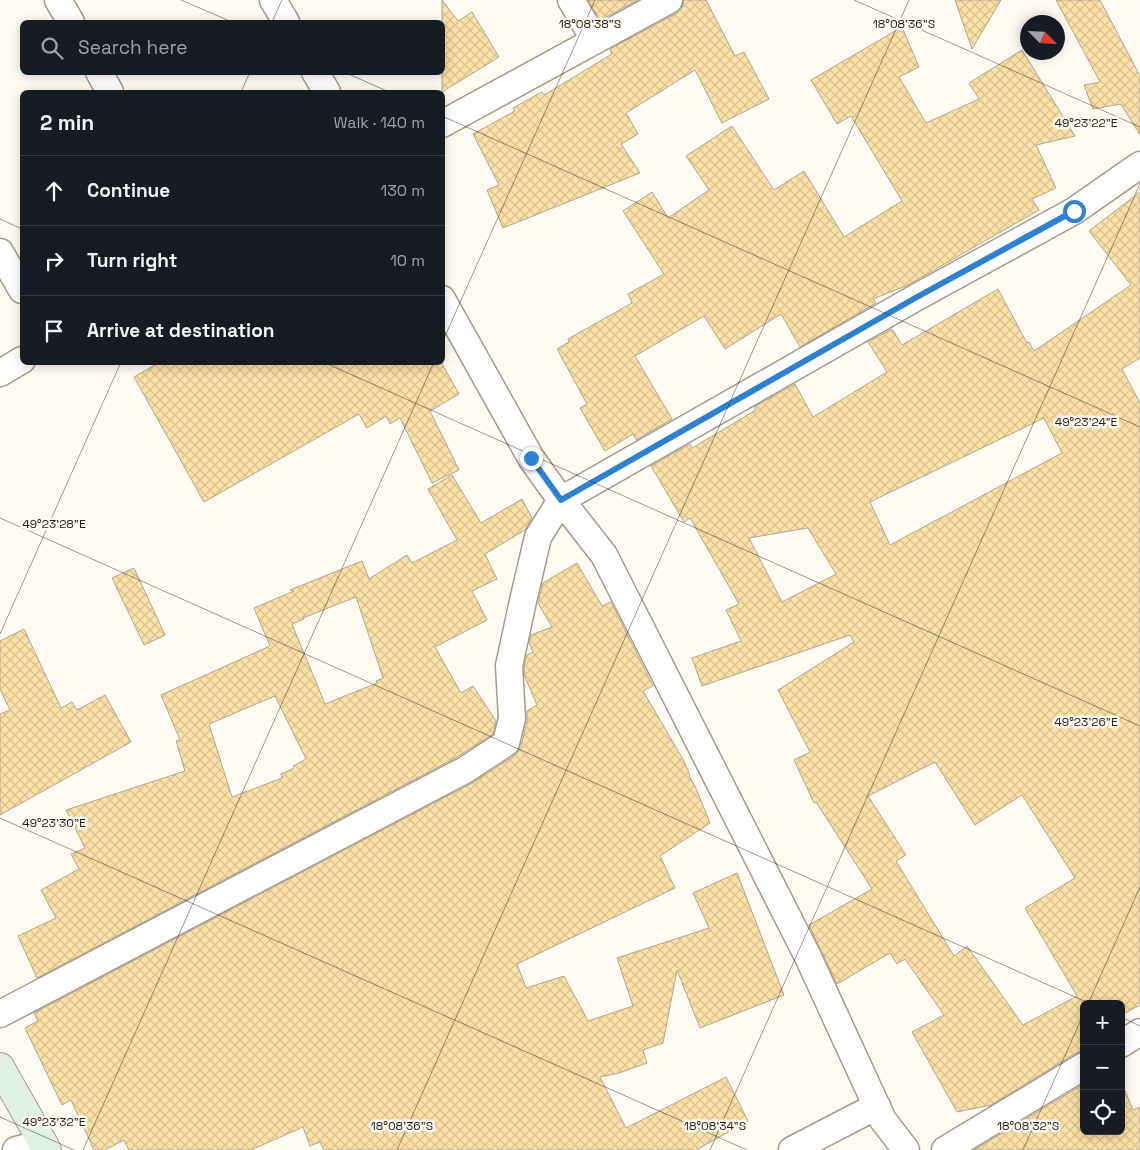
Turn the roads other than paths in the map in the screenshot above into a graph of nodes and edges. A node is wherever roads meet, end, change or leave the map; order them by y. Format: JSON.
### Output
{"nodes":[{"id":1,"x":58,"y":0,"type":"edge"},
{"id":2,"x":273,"y":0,"type":"edge"},
{"id":3,"x":571,"y":0,"type":"edge"},
{"id":4,"x":669,"y":0,"type":"edge"},
{"id":5,"x":70,"y":20,"type":"edge"},
{"id":6,"x":285,"y":20,"type":"edge"},
{"id":7,"x":595,"y":41,"type":"junction"},
{"id":8,"x":101,"y":75,"type":"edge"},
{"id":9,"x":317,"y":75,"type":"edge"},
{"id":10,"x":109,"y":90,"type":"edge"},
{"id":11,"x":325,"y":90,"type":"edge"},
{"id":12,"x":445,"y":122,"type":"edge"},
{"id":13,"x":1140,"y":165,"type":"edge"},
{"id":14,"x":0,"y":252,"type":"edge"},
{"id":15,"x":20,"y":287,"type":"edge"},
{"id":16,"x":445,"y":304,"type":"edge"},
{"id":17,"x":20,"y":361,"type":"edge"},
{"id":18,"x":0,"y":373,"type":"edge"},
{"id":19,"x":561,"y":500,"type":"junction"},
{"id":20,"x":0,"y":1014,"type":"edge"},
{"id":21,"x":1140,"y":1032,"type":"edge"},
{"id":22,"x":1125,"y":1041,"type":"edge"},
{"id":23,"x":0,"y":1067,"type":"edge"},
{"id":24,"x":1080,"y":1068,"type":"edge"},
{"id":25,"x":876,"y":1106,"type":"junction"},
{"id":26,"x":45,"y":1146,"type":"edge"},
{"id":27,"x":16,"y":1150,"type":"edge"},
{"id":28,"x":792,"y":1150,"type":"edge"},
{"id":29,"x":906,"y":1150,"type":"edge"},
{"id":30,"x":945,"y":1150,"type":"edge"}],
"edges":[{"from":1,"to":5,"type":"street"},
{"from":2,"to":6,"type":"street"},
{"from":3,"to":7,"type":"street"},
{"from":4,"to":7,"type":"street"},
{"from":7,"to":12,"type":"street"},
{"from":8,"to":10,"type":"street"},
{"from":9,"to":11,"type":"street"},
{"from":13,"to":19,"type":"street"},
{"from":14,"to":15,"type":"street"},
{"from":16,"to":19,"type":"street"},
{"from":17,"to":18,"type":"street"},
{"from":19,"to":20,"type":"street"},
{"from":19,"to":25,"type":"street"},
{"from":21,"to":22,"type":"street"},
{"from":23,"to":26,"type":"main road"},
{"from":24,"to":30,"type":"street"},
{"from":25,"to":28,"type":"street"},
{"from":25,"to":29,"type":"street"},
{"from":26,"to":27,"type":"street"}]}
